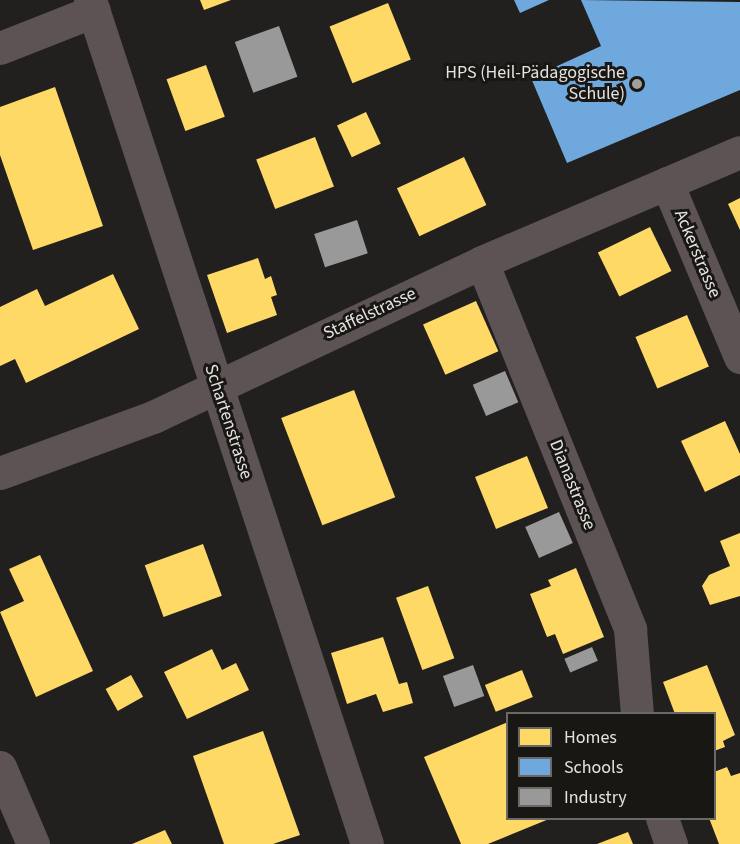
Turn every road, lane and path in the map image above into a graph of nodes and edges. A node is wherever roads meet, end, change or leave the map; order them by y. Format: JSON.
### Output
{"nodes":[{"id":1,"x":92,"y":6,"type":"edge"},
{"id":2,"x":0,"y":48,"type":"edge"},
{"id":3,"x":740,"y":152,"type":"edge"},
{"id":4,"x":668,"y":183,"type":"junction"},
{"id":5,"x":482,"y":262,"type":"junction"},
{"id":6,"x":740,"y":357,"type":"edge"},
{"id":7,"x":217,"y":386,"type":"junction"},
{"id":8,"x":0,"y":472,"type":"edge"},
{"id":9,"x":637,"y":712,"type":"edge"},
{"id":10,"x":0,"y":767,"type":"edge"},
{"id":11,"x":662,"y":820,"type":"edge"},
{"id":12,"x":33,"y":844,"type":"edge"},
{"id":13,"x":367,"y":844,"type":"edge"},
{"id":14,"x":671,"y":844,"type":"edge"}],
"edges":[{"from":1,"to":2,"type":"street"},
{"from":1,"to":7,"type":"street","name":"Schartenstrasse"},
{"from":3,"to":4,"type":"street","name":"Staffelstrasse"},
{"from":4,"to":5,"type":"street","name":"Staffelstrasse"},
{"from":4,"to":6,"type":"street","name":"Ackerstrasse"},
{"from":5,"to":7,"type":"street","name":"Staffelstrasse"},
{"from":5,"to":9,"type":"street","name":"Dianastrasse"},
{"from":7,"to":8,"type":"street","name":"Staffelstrasse"},
{"from":7,"to":13,"type":"street","name":"Schartenstrasse"},
{"from":10,"to":12,"type":"street"},
{"from":11,"to":14,"type":"street"}]}
